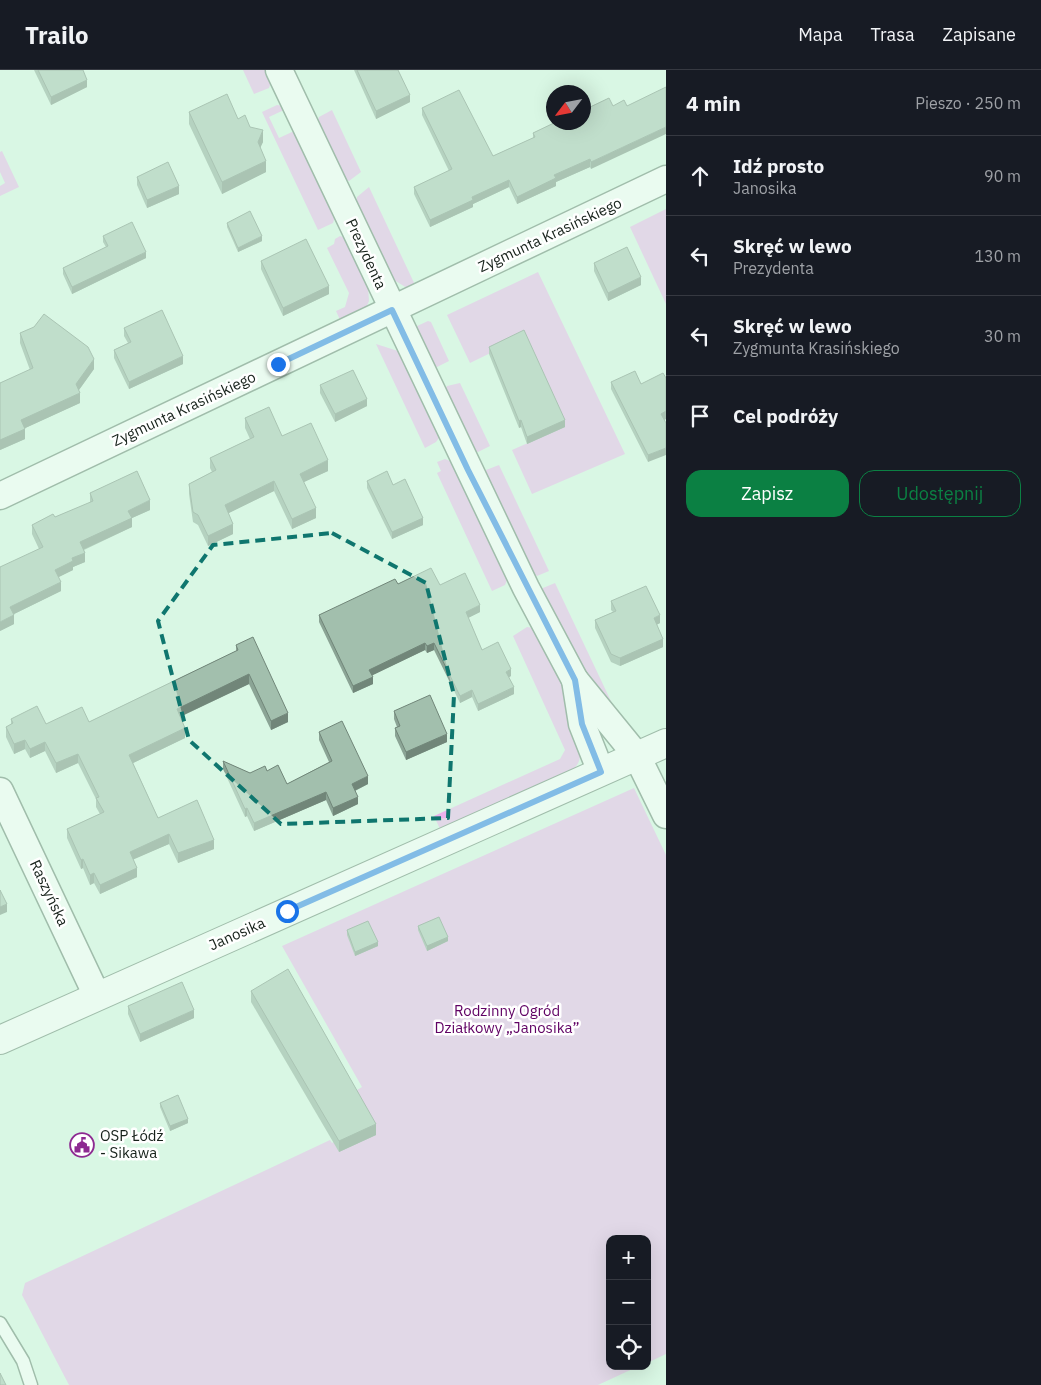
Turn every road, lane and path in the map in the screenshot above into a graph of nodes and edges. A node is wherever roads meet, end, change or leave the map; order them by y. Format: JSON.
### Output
{"nodes":[{"id":1,"x":279,"y":70,"type":"edge"},
{"id":2,"x":666,"y":180,"type":"edge"},
{"id":3,"x":392,"y":310,"type":"junction"},
{"id":4,"x":0,"y":496,"type":"edge"},
{"id":5,"x":575,"y":680,"type":"junction"},
{"id":6,"x":666,"y":743,"type":"edge"},
{"id":7,"x":637,"y":756,"type":"junction"},
{"id":8,"x":601,"y":772,"type":"junction"},
{"id":9,"x":0,"y":791,"type":"edge"},
{"id":10,"x":666,"y":815,"type":"edge"},
{"id":11,"x":97,"y":996,"type":"junction"},
{"id":12,"x":0,"y":1040,"type":"edge"},
{"id":13,"x":0,"y":1323,"type":"edge"},
{"id":14,"x":31,"y":1385,"type":"edge"}],
"edges":[{"from":1,"to":3,"type":"street","name":"Prezydenta"},
{"from":2,"to":3,"type":"street","name":"Zygmunta Krasińskiego"},
{"from":3,"to":4,"type":"street","name":"Zygmunta Krasińskiego"},
{"from":3,"to":5,"type":"street","name":"Prezydenta"},
{"from":5,"to":7,"type":"street","name":"Prezydenta"},
{"from":5,"to":8,"type":"street","name":"Prezydenta"},
{"from":6,"to":7,"type":"street","name":"Janosika"},
{"from":7,"to":8,"type":"street","name":"Janosika"},
{"from":7,"to":10,"type":"street","name":"Prezydenta"},
{"from":8,"to":11,"type":"street","name":"Janosika"},
{"from":9,"to":11,"type":"street","name":"Raszyńska"},
{"from":11,"to":12,"type":"street","name":"Janosika"},
{"from":13,"to":14,"type":"lane"}]}
